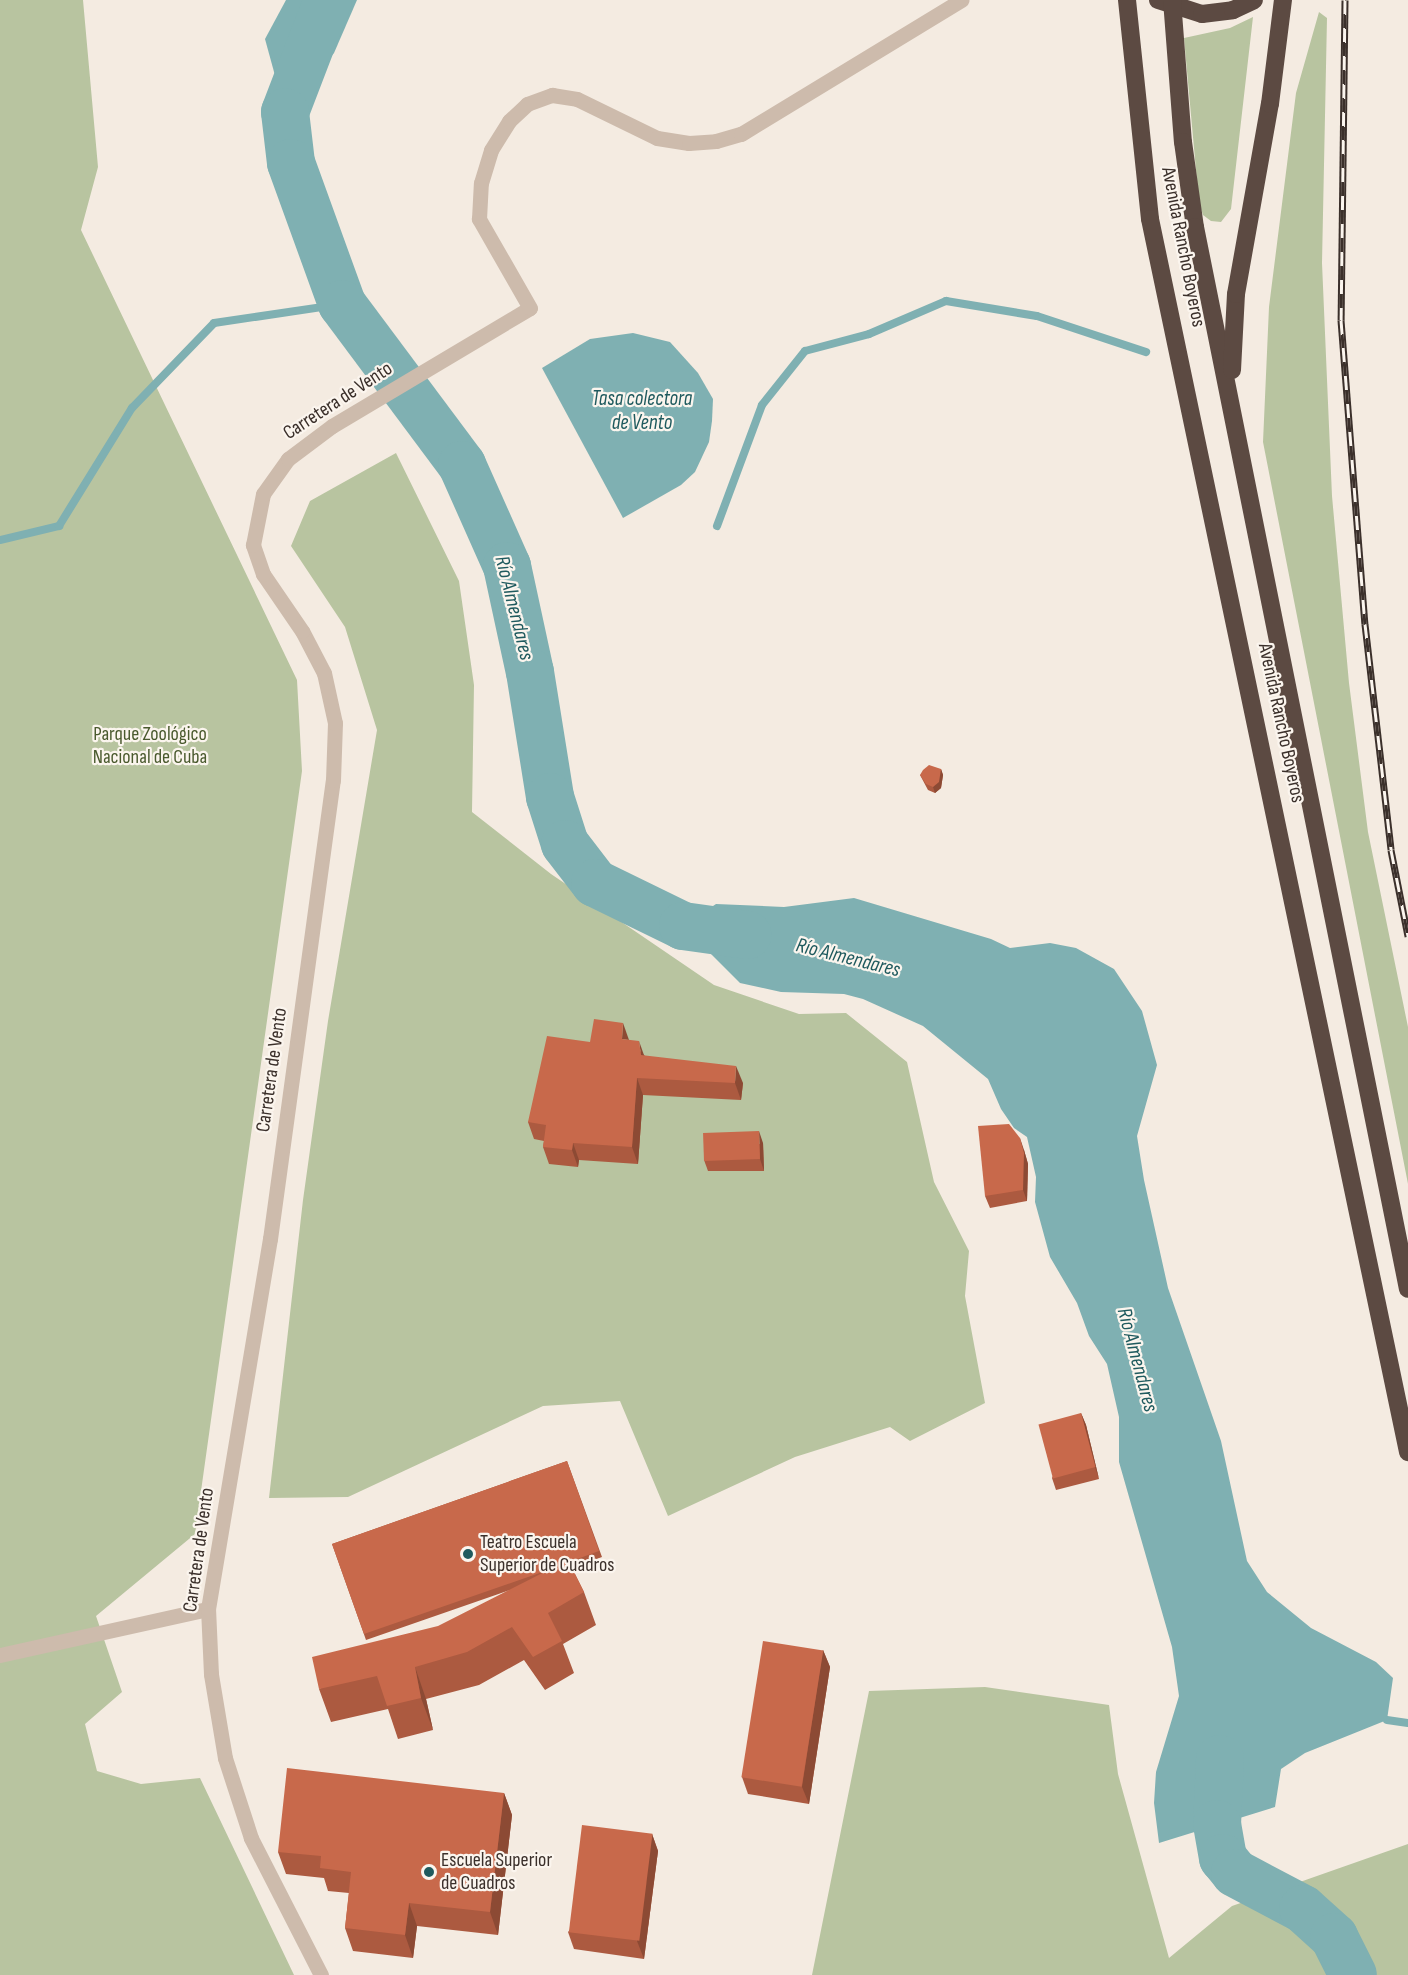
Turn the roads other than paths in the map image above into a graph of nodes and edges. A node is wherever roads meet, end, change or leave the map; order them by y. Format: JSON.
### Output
{"nodes":[{"id":1,"x":961,"y":0,"type":"edge"},
{"id":2,"x":1127,"y":0,"type":"edge"},
{"id":3,"x":1254,"y":0,"type":"edge"},
{"id":4,"x":1283,"y":0,"type":"edge"},
{"id":5,"x":1167,"y":2,"type":"edge"},
{"id":6,"x":1237,"y":438,"type":"junction"},
{"id":7,"x":1408,"y":1289,"type":"edge"},
{"id":8,"x":1408,"y":1452,"type":"edge"},
{"id":9,"x":208,"y":1609,"type":"junction"},
{"id":10,"x":0,"y":1655,"type":"edge"},
{"id":11,"x":321,"y":1975,"type":"edge"}],
"edges":[{"from":1,"to":9,"type":"street","name":"Carretera de Vento"},
{"from":2,"to":8,"type":"highway","name":"Avenida Rancho Boyeros"},
{"from":3,"to":5,"type":"highway"},
{"from":4,"to":6,"type":"highway"},
{"from":5,"to":6,"type":"highway","name":"Avenida Rancho Boyeros"},
{"from":6,"to":7,"type":"highway","name":"Avenida Rancho Boyeros"},
{"from":9,"to":10,"type":"street"},
{"from":9,"to":11,"type":"street","name":"Carretera de Vento"}]}
